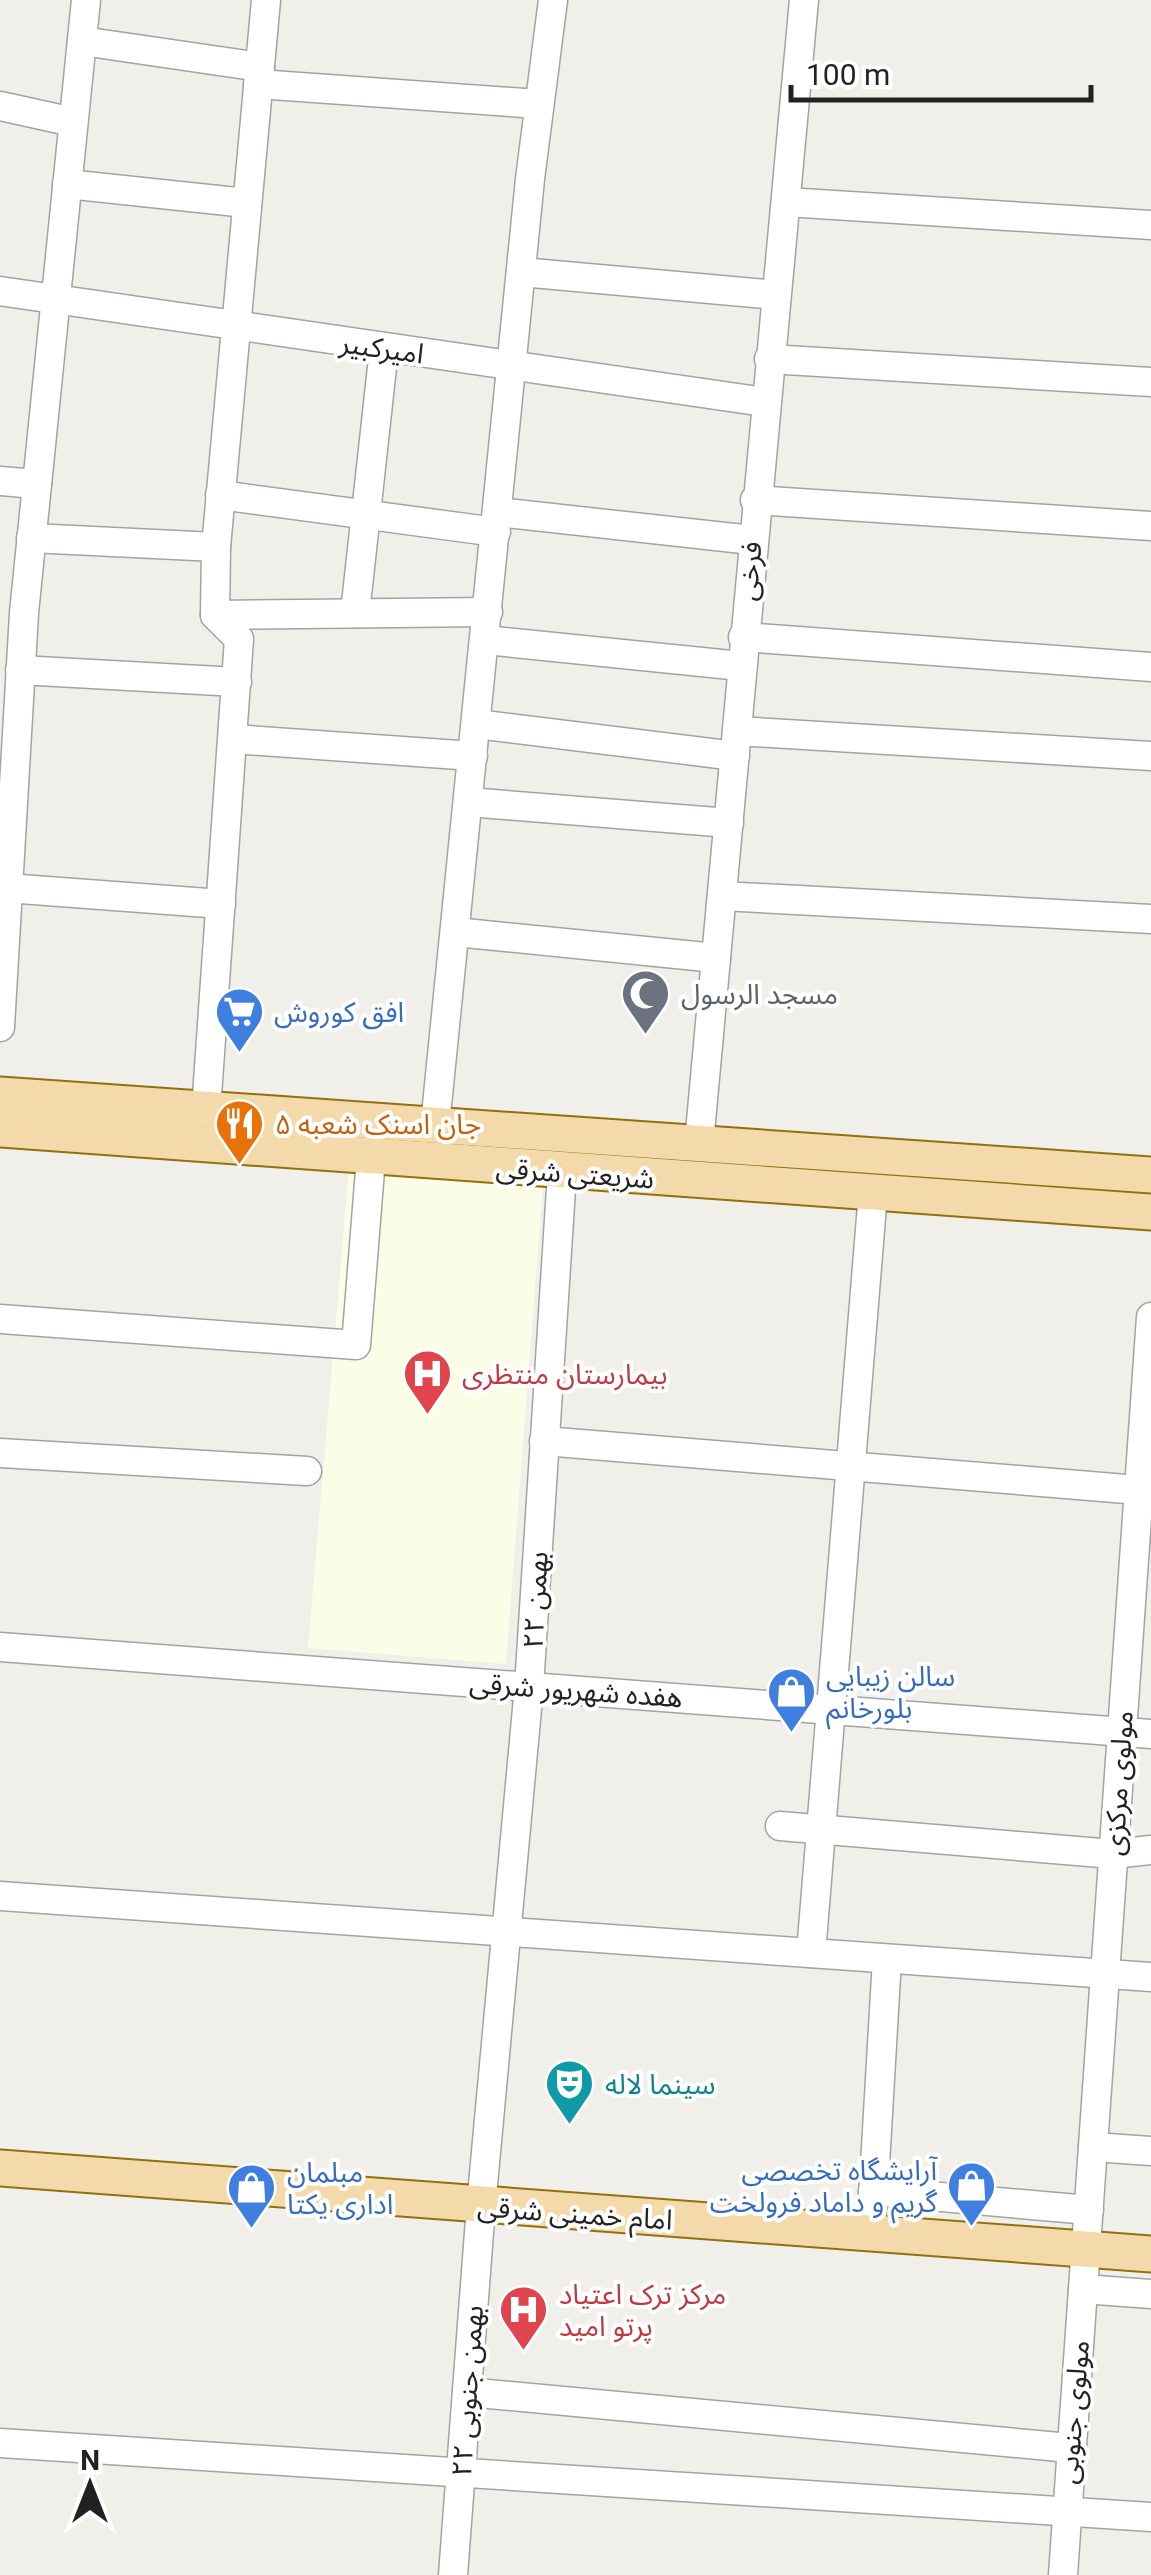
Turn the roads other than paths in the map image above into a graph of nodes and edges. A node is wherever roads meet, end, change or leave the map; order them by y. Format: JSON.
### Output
{"nodes":[{"id":1,"x":86,"y":0,"type":"edge"},
{"id":2,"x":266,"y":0,"type":"edge"},
{"id":3,"x":553,"y":0,"type":"edge"},
{"id":4,"x":804,"y":0,"type":"edge"},
{"id":5,"x":82,"y":42,"type":"junction"},
{"id":6,"x":259,"y":76,"type":"junction"},
{"id":7,"x":538,"y":104,"type":"junction"},
{"id":8,"x":0,"y":106,"type":"edge"},
{"id":9,"x":73,"y":122,"type":"junction"},
{"id":10,"x":67,"y":184,"type":"junction"},
{"id":11,"x":786,"y":202,"type":"junction"},
{"id":12,"x":246,"y":203,"type":"junction"},
{"id":13,"x":1151,"y":225,"type":"edge"},
{"id":14,"x":521,"y":272,"type":"junction"},
{"id":15,"x":0,"y":291,"type":"edge"},
{"id":16,"x":776,"y":296,"type":"junction"},
{"id":17,"x":55,"y":300,"type":"junction"},
{"id":18,"x":234,"y":328,"type":"junction"},
{"id":19,"x":384,"y":348,"type":"junction"},
{"id":20,"x":769,"y":360,"type":"junction"},
{"id":21,"x":513,"y":366,"type":"junction"},
{"id":22,"x":1151,"y":382,"type":"edge"},
{"id":23,"x":764,"y":402,"type":"junction"},
{"id":24,"x":0,"y":480,"type":"edge"},
{"id":25,"x":37,"y":484,"type":"junction"},
{"id":26,"x":220,"y":495,"type":"junction"},
{"id":27,"x":756,"y":500,"type":"junction"},
{"id":28,"x":367,"y":515,"type":"junction"},
{"id":29,"x":497,"y":522,"type":"junction"},
{"id":30,"x":1151,"y":526,"type":"edge"},
{"id":31,"x":32,"y":538,"type":"junction"},
{"id":32,"x":752,"y":540,"type":"junction"},
{"id":33,"x":216,"y":548,"type":"junction"},
{"id":34,"x":355,"y":614,"type":"junction"},
{"id":35,"x":215,"y":615,"type":"junction"},
{"id":36,"x":487,"y":626,"type":"junction"},
{"id":37,"x":11,"y":633,"type":"edge"},
{"id":38,"x":743,"y":637,"type":"junction"},
{"id":39,"x":742,"y":666,"type":"junction"},
{"id":40,"x":1151,"y":667,"type":"edge"},
{"id":41,"x":20,"y":670,"type":"junction"},
{"id":42,"x":238,"y":682,"type":"junction"},
{"id":43,"x":9,"y":710,"type":"edge"},
{"id":44,"x":476,"y":724,"type":"junction"},
{"id":45,"x":233,"y":739,"type":"junction"},
{"id":46,"x":736,"y":744,"type":"junction"},
{"id":47,"x":473,"y":756,"type":"junction"},
{"id":48,"x":1151,"y":756,"type":"edge"},
{"id":49,"x":468,"y":802,"type":"junction"},
{"id":50,"x":729,"y":823,"type":"junction"},
{"id":51,"x":7,"y":888,"type":"junction"},
{"id":52,"x":722,"y":896,"type":"junction"},
{"id":53,"x":221,"y":904,"type":"junction"},
{"id":54,"x":1151,"y":919,"type":"edge"},
{"id":55,"x":455,"y":932,"type":"junction"},
{"id":56,"x":716,"y":958,"type":"junction"},
{"id":57,"x":0,"y":1027,"type":"edge"},
{"id":58,"x":0,"y":1095,"type":"edge"},
{"id":59,"x":206,"y":1110,"type":"junction"},
{"id":60,"x":435,"y":1126,"type":"junction"},
{"id":61,"x":0,"y":1129,"type":"edge"},
{"id":62,"x":699,"y":1143,"type":"junction"},
{"id":63,"x":371,"y":1158,"type":"junction"},
{"id":64,"x":994,"y":1164,"type":"junction"},
{"id":65,"x":562,"y":1173,"type":"junction"},
{"id":66,"x":1151,"y":1175,"type":"edge"},
{"id":67,"x":874,"y":1192,"type":"junction"},
{"id":68,"x":990,"y":1200,"type":"junction"},
{"id":69,"x":1151,"y":1212,"type":"edge"},
{"id":70,"x":1151,"y":1317,"type":"edge"},
{"id":71,"x":0,"y":1319,"type":"edge"},
{"id":72,"x":544,"y":1440,"type":"junction"},
{"id":73,"x":0,"y":1453,"type":"edge"},
{"id":74,"x":849,"y":1466,"type":"junction"},
{"id":75,"x":307,"y":1471,"type":"dead end"},
{"id":76,"x":1145,"y":1490,"type":"edge"},
{"id":77,"x":0,"y":1646,"type":"edge"},
{"id":78,"x":1140,"y":1650,"type":"edge"},
{"id":79,"x":529,"y":1686,"type":"junction"},
{"id":80,"x":834,"y":1710,"type":"junction"},
{"id":81,"x":1122,"y":1732,"type":"junction"},
{"id":82,"x":1151,"y":1734,"type":"edge"},
{"id":83,"x":780,"y":1826,"type":"dead end"},
{"id":84,"x":824,"y":1829,"type":"junction"},
{"id":85,"x":1151,"y":1850,"type":"edge"},
{"id":86,"x":1113,"y":1854,"type":"junction"},
{"id":87,"x":0,"y":1896,"type":"edge"},
{"id":88,"x":509,"y":1932,"type":"junction"},
{"id":89,"x":810,"y":1953,"type":"junction"},
{"id":90,"x":887,"y":1958,"type":"junction"},
{"id":91,"x":1105,"y":1974,"type":"junction"},
{"id":92,"x":1151,"y":1977,"type":"edge"},
{"id":93,"x":1094,"y":2148,"type":"junction"},
{"id":94,"x":1151,"y":2151,"type":"edge"},
{"id":95,"x":0,"y":2168,"type":"edge"},
{"id":96,"x":873,"y":2191,"type":"junction"},
{"id":97,"x":481,"y":2206,"type":"junction"},
{"id":98,"x":1089,"y":2210,"type":"junction"},
{"id":99,"x":871,"y":2234,"type":"junction"},
{"id":100,"x":1086,"y":2249,"type":"junction"},
{"id":101,"x":1151,"y":2254,"type":"edge"},
{"id":102,"x":1083,"y":2289,"type":"junction"},
{"id":103,"x":1151,"y":2294,"type":"edge"},
{"id":104,"x":467,"y":2392,"type":"junction"},
{"id":105,"x":0,"y":2443,"type":"edge"},
{"id":106,"x":1070,"y":2448,"type":"junction"},
{"id":107,"x":461,"y":2470,"type":"junction"},
{"id":108,"x":1065,"y":2511,"type":"junction"},
{"id":109,"x":1151,"y":2517,"type":"edge"},
{"id":110,"x":453,"y":2575,"type":"edge"},
{"id":111,"x":1063,"y":2575,"type":"edge"}],
"edges":[{"from":1,"to":5,"type":"street"},
{"from":2,"to":6,"type":"street"},
{"from":3,"to":7,"type":"street"},
{"from":4,"to":11,"type":"street","name":"فرخی"},
{"from":5,"to":6,"type":"street"},
{"from":5,"to":9,"type":"street"},
{"from":6,"to":7,"type":"street"},
{"from":6,"to":12,"type":"street"},
{"from":7,"to":14,"type":"street"},
{"from":8,"to":9,"type":"street"},
{"from":9,"to":10,"type":"street"},
{"from":10,"to":12,"type":"street"},
{"from":10,"to":17,"type":"street"},
{"from":11,"to":13,"type":"street"},
{"from":11,"to":16,"type":"street","name":"فرخی"},
{"from":12,"to":18,"type":"street"},
{"from":14,"to":16,"type":"street"},
{"from":14,"to":21,"type":"street"},
{"from":15,"to":17,"type":"street","name":"امیرکبیر"},
{"from":16,"to":20,"type":"street","name":"فرخی"},
{"from":17,"to":18,"type":"street","name":"امیرکبیر"},
{"from":17,"to":25,"type":"street"},
{"from":18,"to":19,"type":"street","name":"امیرکبیر"},
{"from":18,"to":26,"type":"street"},
{"from":19,"to":21,"type":"street","name":"امیرکبیر"},
{"from":19,"to":28,"type":"street"},
{"from":20,"to":22,"type":"street"},
{"from":20,"to":23,"type":"street","name":"فرخی"},
{"from":21,"to":23,"type":"street","name":"امیرکبیر"},
{"from":21,"to":29,"type":"street"},
{"from":23,"to":27,"type":"street","name":"فرخی"},
{"from":24,"to":25,"type":"street"},
{"from":25,"to":31,"type":"street"},
{"from":26,"to":28,"type":"street"},
{"from":26,"to":33,"type":"street"},
{"from":27,"to":30,"type":"street"},
{"from":27,"to":32,"type":"street","name":"فرخی"},
{"from":28,"to":29,"type":"street"},
{"from":28,"to":34,"type":"street"},
{"from":29,"to":32,"type":"street"},
{"from":29,"to":36,"type":"street"},
{"from":31,"to":33,"type":"street"},
{"from":31,"to":37,"type":"street"},
{"from":32,"to":38,"type":"street","name":"فرخی"},
{"from":33,"to":35,"type":"street"},
{"from":34,"to":35,"type":"street"},
{"from":34,"to":36,"type":"street"},
{"from":35,"to":42,"type":"street"},
{"from":36,"to":39,"type":"street"},
{"from":36,"to":44,"type":"street"},
{"from":37,"to":41,"type":"street"},
{"from":38,"to":39,"type":"street","name":"فرخی"},
{"from":38,"to":40,"type":"street"},
{"from":39,"to":46,"type":"street","name":"فرخی"},
{"from":41,"to":42,"type":"street"},
{"from":41,"to":43,"type":"street"},
{"from":42,"to":45,"type":"street"},
{"from":43,"to":51,"type":"street"},
{"from":44,"to":46,"type":"street"},
{"from":44,"to":47,"type":"street"},
{"from":45,"to":47,"type":"street"},
{"from":45,"to":53,"type":"street"},
{"from":46,"to":48,"type":"street"},
{"from":46,"to":50,"type":"street","name":"فرخی"},
{"from":47,"to":49,"type":"street"},
{"from":49,"to":50,"type":"street"},
{"from":49,"to":55,"type":"street"},
{"from":50,"to":52,"type":"street","name":"فرخی"},
{"from":51,"to":53,"type":"street"},
{"from":51,"to":57,"type":"street"},
{"from":52,"to":54,"type":"street"},
{"from":52,"to":56,"type":"street","name":"فرخی"},
{"from":53,"to":59,"type":"street"},
{"from":55,"to":56,"type":"street"},
{"from":55,"to":60,"type":"street"},
{"from":56,"to":62,"type":"street","name":"فرخی"},
{"from":58,"to":59,"type":"main road","name":"شریعتی شرقی"},
{"from":59,"to":60,"type":"main road","name":"شریعتی شرقی"},
{"from":60,"to":62,"type":"main road","name":"شریعتی شرقی"},
{"from":61,"to":63,"type":"main road","name":"شریعتی شرقی"},
{"from":62,"to":64,"type":"main road","name":"شریعتی شرقی"},
{"from":63,"to":65,"type":"main road","name":"شریعتی شرقی"},
{"from":63,"to":71,"type":"street"},
{"from":64,"to":66,"type":"main road","name":"شریعتی شرقی"},
{"from":64,"to":68,"type":"main road"},
{"from":65,"to":67,"type":"main road","name":"شریعتی شرقی"},
{"from":65,"to":72,"type":"street","name":"۲۲ بهمن"},
{"from":67,"to":68,"type":"main road","name":"شریعتی شرقی"},
{"from":67,"to":74,"type":"street"},
{"from":68,"to":69,"type":"main road","name":"شریعتی شرقی"},
{"from":70,"to":76,"type":"street","name":"مولوی مرکزی"},
{"from":72,"to":74,"type":"street"},
{"from":72,"to":79,"type":"street","name":"۲۲ بهمن"},
{"from":73,"to":75,"type":"street"},
{"from":74,"to":76,"type":"street"},
{"from":74,"to":80,"type":"street"},
{"from":76,"to":78,"type":"street","name":"مولوی مرکزی"},
{"from":77,"to":79,"type":"street","name":"هفده شهریور شرقی"},
{"from":78,"to":81,"type":"street","name":"مولوی مرکزی"},
{"from":79,"to":80,"type":"street","name":"هفده شهریور شرقی"},
{"from":79,"to":88,"type":"street","name":"۲۲ بهمن"},
{"from":80,"to":81,"type":"street","name":"هفده شهریور شرقی"},
{"from":80,"to":84,"type":"street"},
{"from":81,"to":82,"type":"street","name":"هفده شهریور شرقی"},
{"from":81,"to":86,"type":"street","name":"مولوی مرکزی"},
{"from":83,"to":84,"type":"street"},
{"from":84,"to":86,"type":"street"},
{"from":84,"to":89,"type":"street"},
{"from":85,"to":86,"type":"street"},
{"from":86,"to":91,"type":"street","name":"مولوی مرکزی"},
{"from":87,"to":88,"type":"street"},
{"from":88,"to":89,"type":"street"},
{"from":88,"to":97,"type":"street","name":"۲۲ بهمن"},
{"from":89,"to":90,"type":"street"},
{"from":90,"to":91,"type":"street"},
{"from":90,"to":96,"type":"street"},
{"from":91,"to":92,"type":"street"},
{"from":91,"to":93,"type":"street","name":"مولوی مرکزی"},
{"from":93,"to":94,"type":"street"},
{"from":93,"to":98,"type":"street","name":"مولوی مرکزی"},
{"from":95,"to":97,"type":"main road","name":"امام خمینی شرقی"},
{"from":96,"to":98,"type":"street"},
{"from":96,"to":99,"type":"street"},
{"from":97,"to":99,"type":"main road","name":"امام خمینی شرقی"},
{"from":97,"to":104,"type":"street","name":"۲۲ بهمن جنوبی"},
{"from":98,"to":100,"type":"street","name":"مولوی مرکزی"},
{"from":99,"to":100,"type":"main road","name":"امام خمینی شرقی"},
{"from":100,"to":101,"type":"main road","name":"امام خمینی شرقی"},
{"from":100,"to":102,"type":"street","name":"مولوی جنوبی"},
{"from":102,"to":103,"type":"street"},
{"from":102,"to":106,"type":"street","name":"مولوی جنوبی"},
{"from":104,"to":106,"type":"street"},
{"from":104,"to":107,"type":"street","name":"۲۲ بهمن جنوبی"},
{"from":105,"to":107,"type":"street"},
{"from":106,"to":108,"type":"street","name":"مولوی جنوبی"},
{"from":107,"to":108,"type":"street"},
{"from":107,"to":110,"type":"street","name":"۲۲ بهمن جنوبی"},
{"from":108,"to":109,"type":"street"},
{"from":108,"to":111,"type":"street","name":"مولوی جنوبی"}]}
